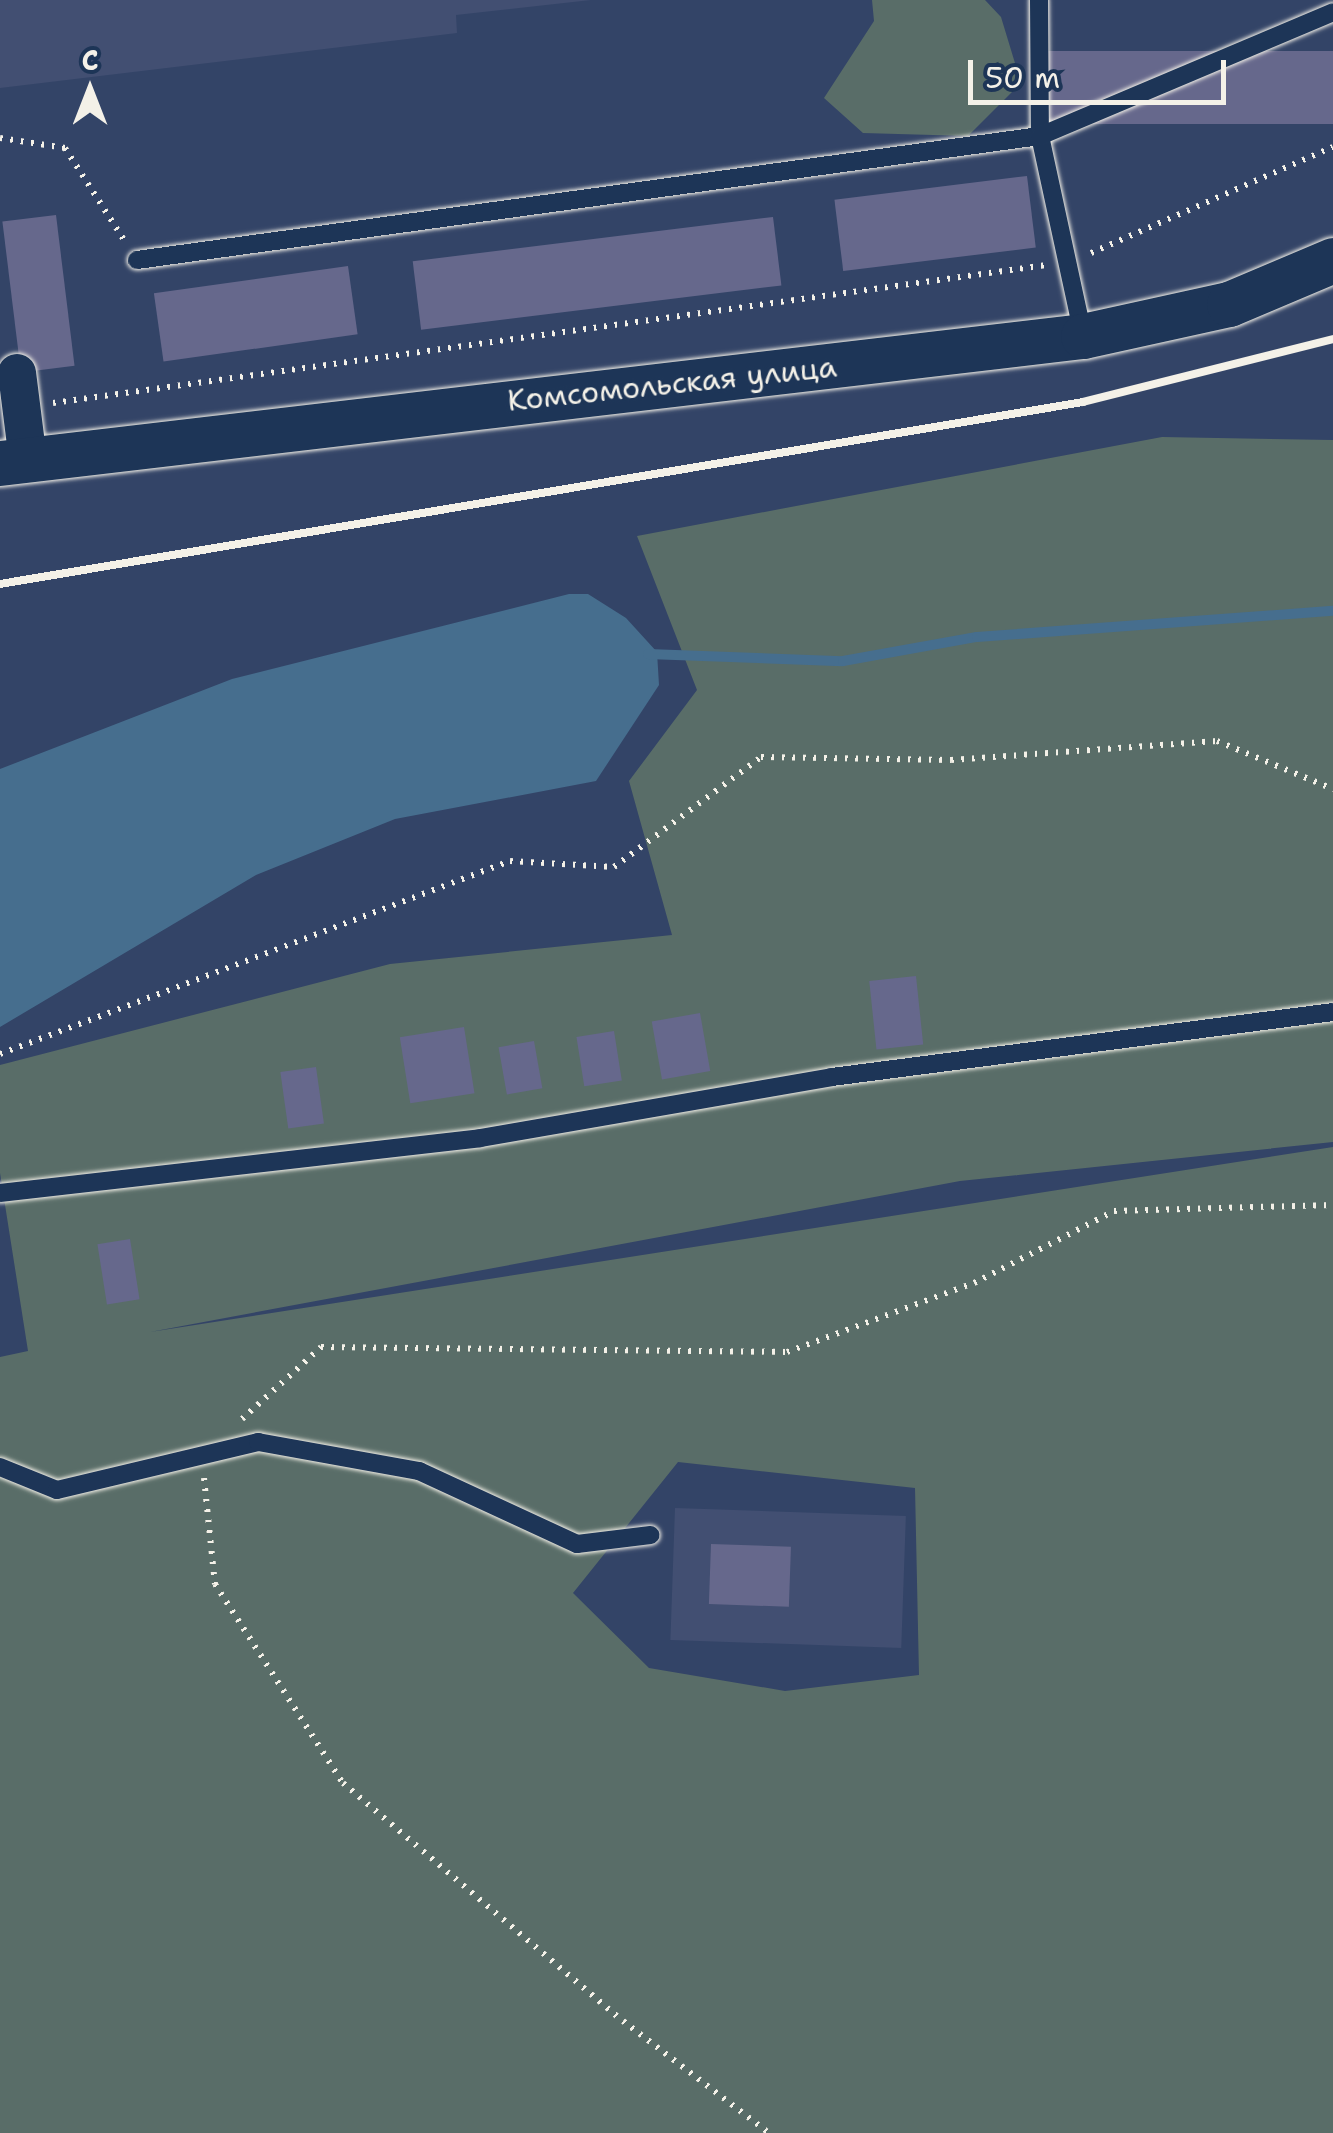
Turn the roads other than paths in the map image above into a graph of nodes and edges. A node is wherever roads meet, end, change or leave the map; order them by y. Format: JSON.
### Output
{"nodes":[{"id":1,"x":1039,"y":0,"type":"edge"},
{"id":2,"x":1333,"y":12,"type":"edge"},
{"id":3,"x":1040,"y":136,"type":"junction"},
{"id":4,"x":137,"y":260,"type":"road end"},
{"id":5,"x":1333,"y":260,"type":"edge"},
{"id":6,"x":1083,"y":336,"type":"junction"},
{"id":7,"x":20,"y":390,"type":"road end"},
{"id":8,"x":14,"y":462,"type":"edge"},
{"id":9,"x":1333,"y":1012,"type":"edge"},
{"id":10,"x":0,"y":1193,"type":"edge"},
{"id":11,"x":0,"y":1467,"type":"edge"},
{"id":12,"x":650,"y":1535,"type":"dead end"}],
"edges":[{"from":1,"to":3,"type":"lane"},
{"from":2,"to":3,"type":"lane"},
{"from":3,"to":4,"type":"lane"},
{"from":3,"to":6,"type":"lane"},
{"from":5,"to":6,"type":"street","name":"Комсомольская улица"},
{"from":6,"to":8,"type":"street","name":"Комсомольская улица"},
{"from":7,"to":8,"type":"street"},
{"from":9,"to":10,"type":"lane"},
{"from":11,"to":12,"type":"lane"}]}
